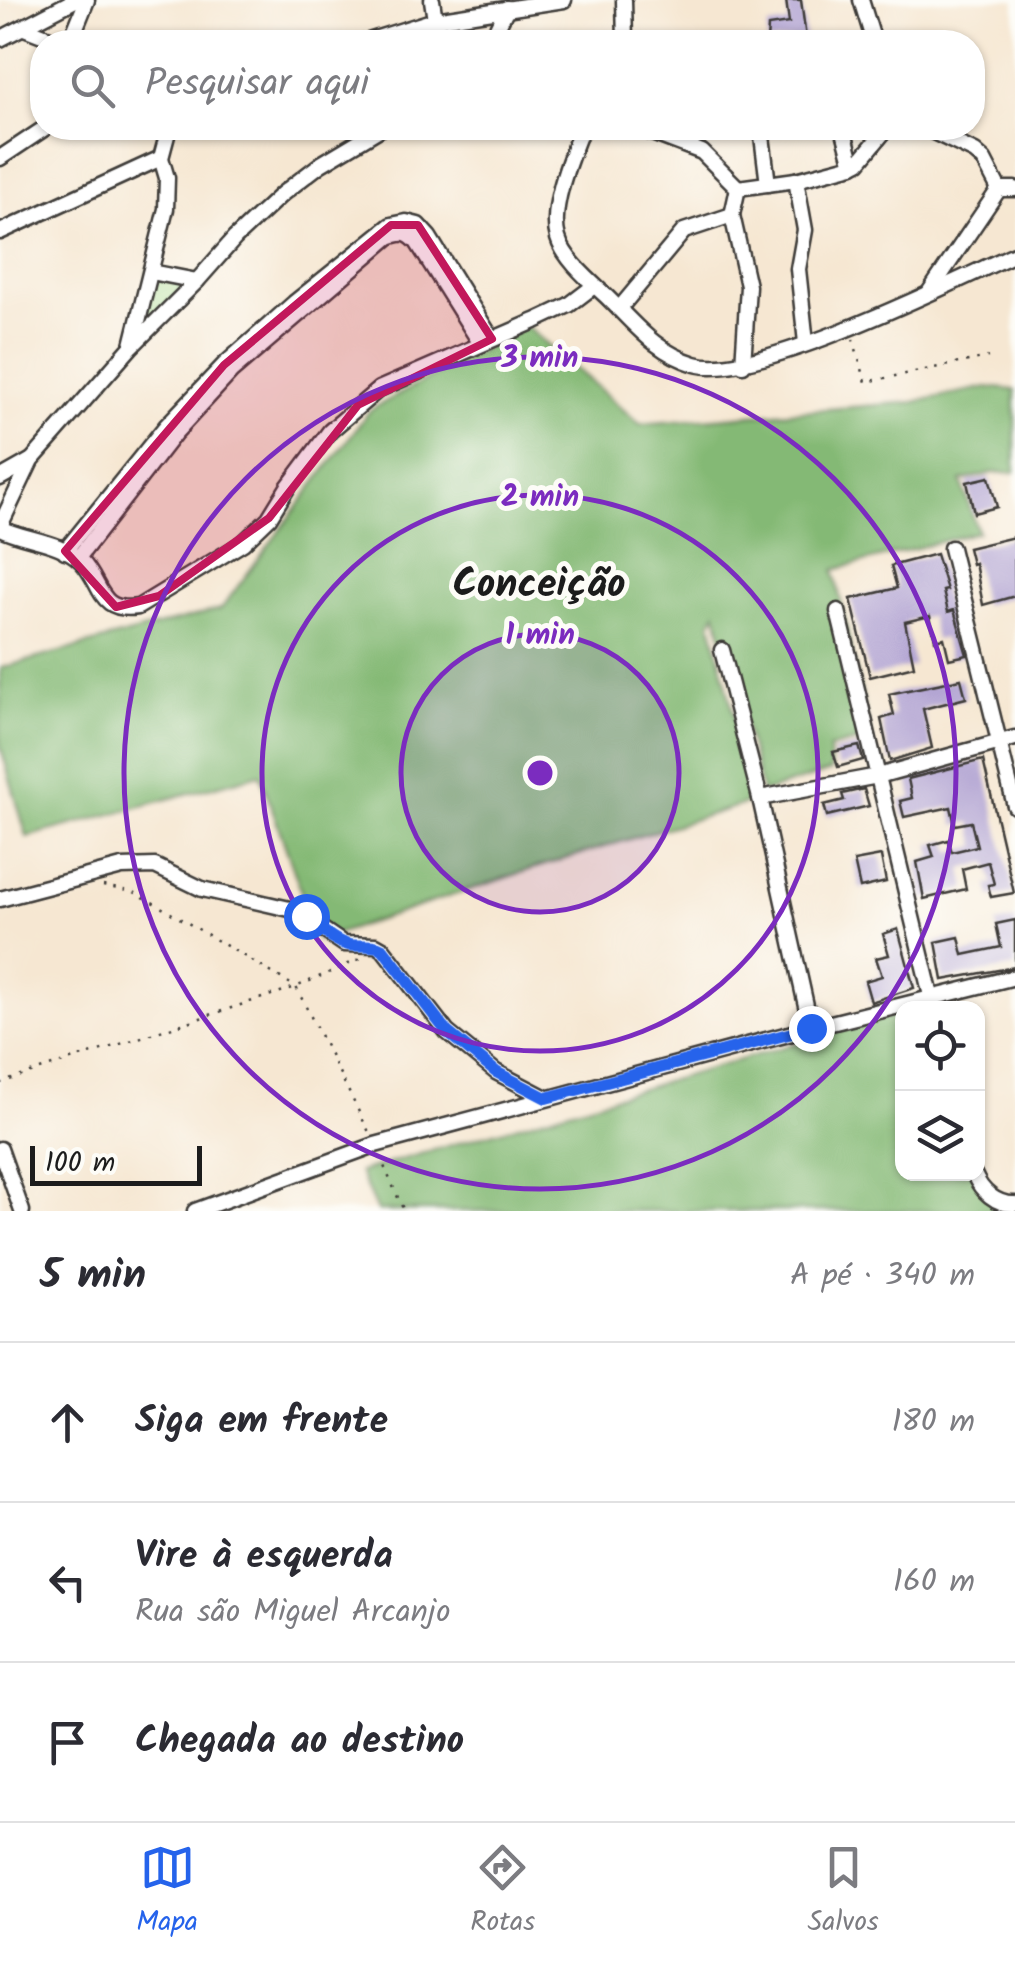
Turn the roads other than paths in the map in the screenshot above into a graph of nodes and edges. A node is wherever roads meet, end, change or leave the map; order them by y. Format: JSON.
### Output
{"nodes":[{"id":1,"x":75,"y":0,"type":"edge"},
{"id":2,"x":87,"y":0,"type":"edge"},
{"id":3,"x":432,"y":0,"type":"edge"},
{"id":4,"x":564,"y":0,"type":"edge"},
{"id":5,"x":624,"y":0,"type":"edge"},
{"id":6,"x":861,"y":0,"type":"edge"},
{"id":7,"x":507,"y":8,"type":"junction"},
{"id":8,"x":435,"y":20,"type":"junction"},
{"id":9,"x":24,"y":28,"type":"junction"},
{"id":10,"x":30,"y":30,"type":"edge"},
{"id":11,"x":75,"y":30,"type":"edge"},
{"id":12,"x":403,"y":30,"type":"edge"},
{"id":13,"x":499,"y":30,"type":"edge"},
{"id":14,"x":625,"y":30,"type":"edge"},
{"id":15,"x":870,"y":30,"type":"edge"},
{"id":16,"x":0,"y":39,"type":"edge"},
{"id":17,"x":30,"y":138,"type":"edge"},
{"id":18,"x":166,"y":140,"type":"edge"},
{"id":19,"x":361,"y":140,"type":"edge"},
{"id":20,"x":577,"y":140,"type":"edge"},
{"id":21,"x":670,"y":140,"type":"edge"},
{"id":22,"x":762,"y":140,"type":"edge"},
{"id":23,"x":846,"y":140,"type":"edge"},
{"id":24,"x":878,"y":140,"type":"edge"},
{"id":25,"x":950,"y":140,"type":"edge"},
{"id":26,"x":0,"y":158,"type":"edge"},
{"id":27,"x":161,"y":158,"type":"junction"},
{"id":28,"x":853,"y":165,"type":"junction"},
{"id":29,"x":796,"y":180,"type":"junction"},
{"id":30,"x":768,"y":184,"type":"junction"},
{"id":31,"x":738,"y":188,"type":"junction"},
{"id":32,"x":1007,"y":189,"type":"edge"},
{"id":33,"x":732,"y":214,"type":"junction"},
{"id":34,"x":0,"y":232,"type":"edge"},
{"id":35,"x":1014,"y":258,"type":"edge"},
{"id":36,"x":151,"y":272,"type":"junction"},
{"id":37,"x":197,"y":281,"type":"junction"},
{"id":38,"x":594,"y":286,"type":"junction"},
{"id":39,"x":930,"y":291,"type":"junction"},
{"id":40,"x":619,"y":309,"type":"junction"},
{"id":41,"x":486,"y":342,"type":"junction"},
{"id":42,"x":806,"y":343,"type":"junction"},
{"id":43,"x":132,"y":346,"type":"junction"},
{"id":44,"x":744,"y":365,"type":"junction"},
{"id":45,"x":31,"y":461,"type":"junction"},
{"id":46,"x":0,"y":478,"type":"edge"},
{"id":47,"x":3,"y":528,"type":"edge"},
{"id":48,"x":951,"y":548,"type":"dead end"},
{"id":49,"x":71,"y":554,"type":"junction"},
{"id":50,"x":838,"y":611,"type":"dead end"},
{"id":51,"x":722,"y":650,"type":"dead end"},
{"id":52,"x":1007,"y":740,"type":"edge"},
{"id":53,"x":878,"y":776,"type":"junction"},
{"id":54,"x":760,"y":798,"type":"junction"},
{"id":55,"x":1015,"y":806,"type":"edge"},
{"id":56,"x":0,"y":898,"type":"edge"},
{"id":57,"x":1015,"y":977,"type":"edge"},
{"id":58,"x":931,"y":1001,"type":"edge"},
{"id":59,"x":941,"y":1001,"type":"edge"},
{"id":60,"x":895,"y":1011,"type":"edge"},
{"id":61,"x":811,"y":1028,"type":"junction"},
{"id":62,"x":546,"y":1098,"type":"junction"},
{"id":63,"x":0,"y":1149,"type":"edge"},
{"id":64,"x":978,"y":1181,"type":"edge"},
{"id":65,"x":1015,"y":1204,"type":"edge"},
{"id":66,"x":22,"y":1211,"type":"edge"},
{"id":67,"x":195,"y":1211,"type":"edge"}],
"edges":[{"from":1,"to":9,"type":"street"},
{"from":2,"to":11,"type":"street"},
{"from":3,"to":8,"type":"street"},
{"from":4,"to":7,"type":"street"},
{"from":5,"to":14,"type":"street"},
{"from":6,"to":15,"type":"street"},
{"from":7,"to":8,"type":"street"},
{"from":7,"to":13,"type":"street"},
{"from":8,"to":12,"type":"street"},
{"from":9,"to":10,"type":"street"},
{"from":9,"to":16,"type":"street"},
{"from":17,"to":26,"type":"street"},
{"from":18,"to":27,"type":"street"},
{"from":19,"to":37,"type":"street"},
{"from":20,"to":38,"type":"street"},
{"from":21,"to":31,"type":"street"},
{"from":22,"to":30,"type":"street"},
{"from":23,"to":28,"type":"street"},
{"from":24,"to":28,"type":"street"},
{"from":25,"to":32,"type":"street"},
{"from":27,"to":34,"type":"street"},
{"from":27,"to":36,"type":"street"},
{"from":28,"to":29,"type":"street"},
{"from":29,"to":30,"type":"street"},
{"from":29,"to":42,"type":"street"},
{"from":30,"to":31,"type":"street"},
{"from":31,"to":33,"type":"street"},
{"from":32,"to":39,"type":"street"},
{"from":33,"to":40,"type":"street"},
{"from":33,"to":44,"type":"street"},
{"from":35,"to":39,"type":"street"},
{"from":36,"to":37,"type":"street"},
{"from":36,"to":43,"type":"street"},
{"from":37,"to":43,"type":"street"},
{"from":38,"to":40,"type":"street"},
{"from":38,"to":41,"type":"street"},
{"from":39,"to":42,"type":"street"},
{"from":40,"to":44,"type":"street"},
{"from":41,"to":49,"type":"street"},
{"from":41,"to":49,"type":"street"},
{"from":42,"to":44,"type":"street"},
{"from":43,"to":45,"type":"street"},
{"from":45,"to":46,"type":"street"},
{"from":45,"to":47,"type":"street"},
{"from":47,"to":49,"type":"street"},
{"from":48,"to":52,"type":"street"},
{"from":50,"to":53,"type":"street"},
{"from":51,"to":54,"type":"street"},
{"from":52,"to":53,"type":"street"},
{"from":52,"to":55,"type":"street"},
{"from":53,"to":54,"type":"street"},
{"from":53,"to":58,"type":"street"},
{"from":54,"to":61,"type":"street"},
{"from":56,"to":62,"type":"street"},
{"from":57,"to":59,"type":"street"},
{"from":60,"to":61,"type":"street"},
{"from":61,"to":62,"type":"street"},
{"from":62,"to":67,"type":"street"},
{"from":63,"to":66,"type":"street"},
{"from":64,"to":65,"type":"street"}]}
